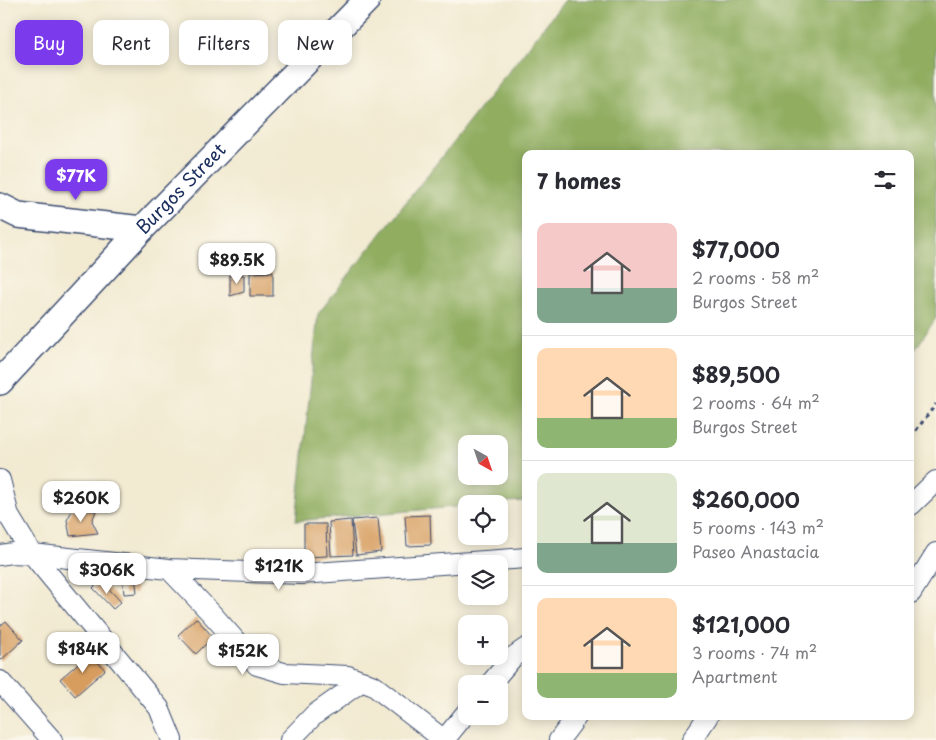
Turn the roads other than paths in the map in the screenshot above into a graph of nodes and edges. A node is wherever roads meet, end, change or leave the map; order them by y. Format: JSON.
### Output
{"nodes":[{"id":1,"x":367,"y":0,"type":"edge"},
{"id":2,"x":0,"y":206,"type":"edge"},
{"id":3,"x":142,"y":230,"type":"junction"},
{"id":4,"x":0,"y":382,"type":"edge"},
{"id":5,"x":0,"y":480,"type":"edge"},
{"id":6,"x":936,"y":481,"type":"edge"},
{"id":7,"x":914,"y":502,"type":"edge"},
{"id":8,"x":5,"y":511,"type":"edge"},
{"id":9,"x":936,"y":553,"type":"edge"},
{"id":10,"x":32,"y":554,"type":"junction"},
{"id":11,"x":0,"y":555,"type":"edge"},
{"id":12,"x":522,"y":558,"type":"edge"},
{"id":13,"x":169,"y":569,"type":"junction"},
{"id":14,"x":914,"y":589,"type":"edge"},
{"id":15,"x":522,"y":651,"type":"edge"},
{"id":16,"x":498,"y":675,"type":"edge"},
{"id":17,"x":0,"y":681,"type":"edge"},
{"id":18,"x":362,"y":681,"type":"junction"},
{"id":19,"x":574,"y":720,"type":"edge"},
{"id":20,"x":705,"y":720,"type":"edge"},
{"id":21,"x":458,"y":723,"type":"edge"},
{"id":22,"x":52,"y":740,"type":"edge"},
{"id":23,"x":172,"y":740,"type":"edge"},
{"id":24,"x":290,"y":740,"type":"edge"},
{"id":25,"x":444,"y":740,"type":"edge"},
{"id":26,"x":559,"y":740,"type":"edge"},
{"id":27,"x":692,"y":740,"type":"edge"}],
"edges":[{"from":1,"to":3,"type":"street","name":"Burgos Street"},
{"from":2,"to":3,"type":"street"},
{"from":3,"to":4,"type":"street","name":"Burgos Street"},
{"from":5,"to":8,"type":"street"},
{"from":6,"to":7,"type":"street"},
{"from":8,"to":10,"type":"street"},
{"from":9,"to":14,"type":"street"},
{"from":10,"to":11,"type":"street"},
{"from":10,"to":13,"type":"street"},
{"from":10,"to":23,"type":"street"},
{"from":12,"to":13,"type":"street"},
{"from":13,"to":18,"type":"street"},
{"from":15,"to":16,"type":"street"},
{"from":17,"to":22,"type":"street"},
{"from":18,"to":24,"type":"street"},
{"from":18,"to":25,"type":"street"},
{"from":19,"to":26,"type":"street"},
{"from":20,"to":27,"type":"street"},
{"from":21,"to":25,"type":"street"}]}
